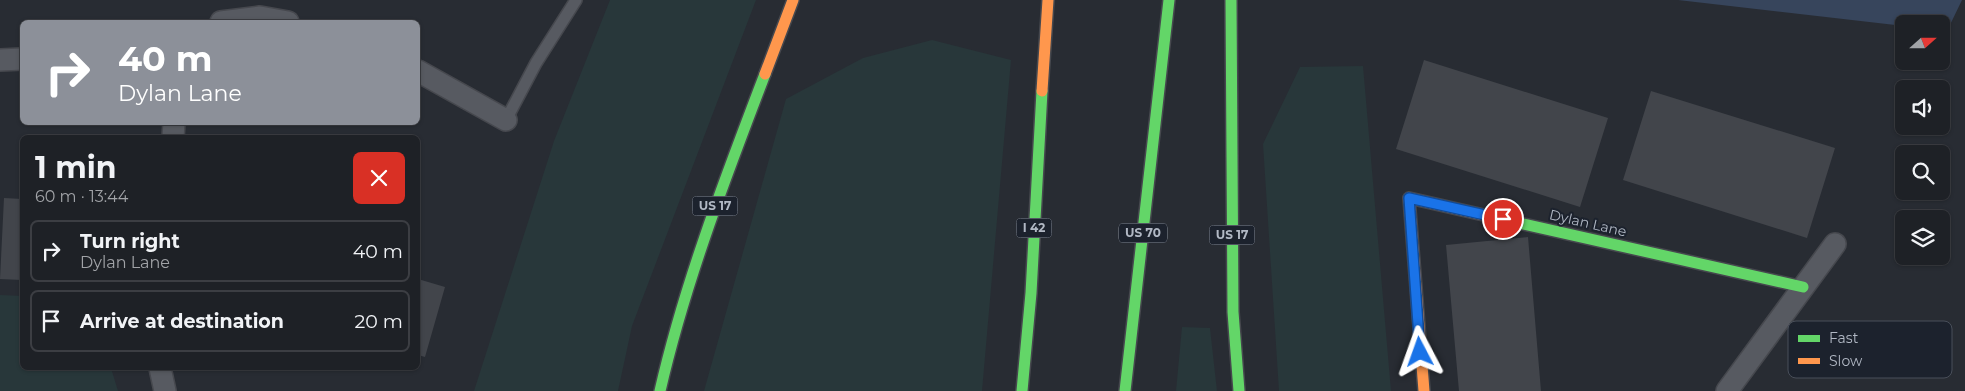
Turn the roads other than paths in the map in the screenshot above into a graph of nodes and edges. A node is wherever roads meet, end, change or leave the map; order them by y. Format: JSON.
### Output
{"nodes":[{"id":1,"x":576,"y":0,"type":"edge"},
{"id":2,"x":793,"y":0,"type":"edge"},
{"id":3,"x":1048,"y":0,"type":"edge"},
{"id":4,"x":1170,"y":0,"type":"edge"},
{"id":5,"x":1231,"y":0,"type":"edge"},
{"id":6,"x":237,"y":20,"type":"edge"},
{"id":7,"x":277,"y":20,"type":"edge"},
{"id":8,"x":20,"y":59,"type":"edge"},
{"id":9,"x":0,"y":60,"type":"edge"},
{"id":10,"x":420,"y":72,"type":"edge"},
{"id":11,"x":506,"y":120,"type":"joint"},
{"id":12,"x":1835,"y":244,"type":"dead end"},
{"id":13,"x":1803,"y":288,"type":"junction"},
{"id":14,"x":160,"y":370,"type":"edge"},
{"id":15,"x":165,"y":391,"type":"edge"},
{"id":16,"x":660,"y":391,"type":"edge"},
{"id":17,"x":1022,"y":391,"type":"edge"},
{"id":18,"x":1126,"y":391,"type":"edge"},
{"id":19,"x":1239,"y":391,"type":"edge"},
{"id":20,"x":1424,"y":391,"type":"edge"},
{"id":21,"x":1727,"y":391,"type":"edge"}],
"edges":[{"from":1,"to":11,"type":"lane"},
{"from":2,"to":16,"type":"main road","number":"US 17"},
{"from":3,"to":17,"type":"main road","number":"I 42"},
{"from":4,"to":18,"type":"main road","number":"US 70"},
{"from":5,"to":19,"type":"main road","number":"US 17"},
{"from":6,"to":7,"type":"street"},
{"from":8,"to":9,"type":"street"},
{"from":10,"to":11,"type":"street"},
{"from":12,"to":13,"type":"street"},
{"from":13,"to":20,"type":"main road","name":"Dylan Lane"},
{"from":13,"to":21,"type":"street"},
{"from":14,"to":15,"type":"street"}]}
